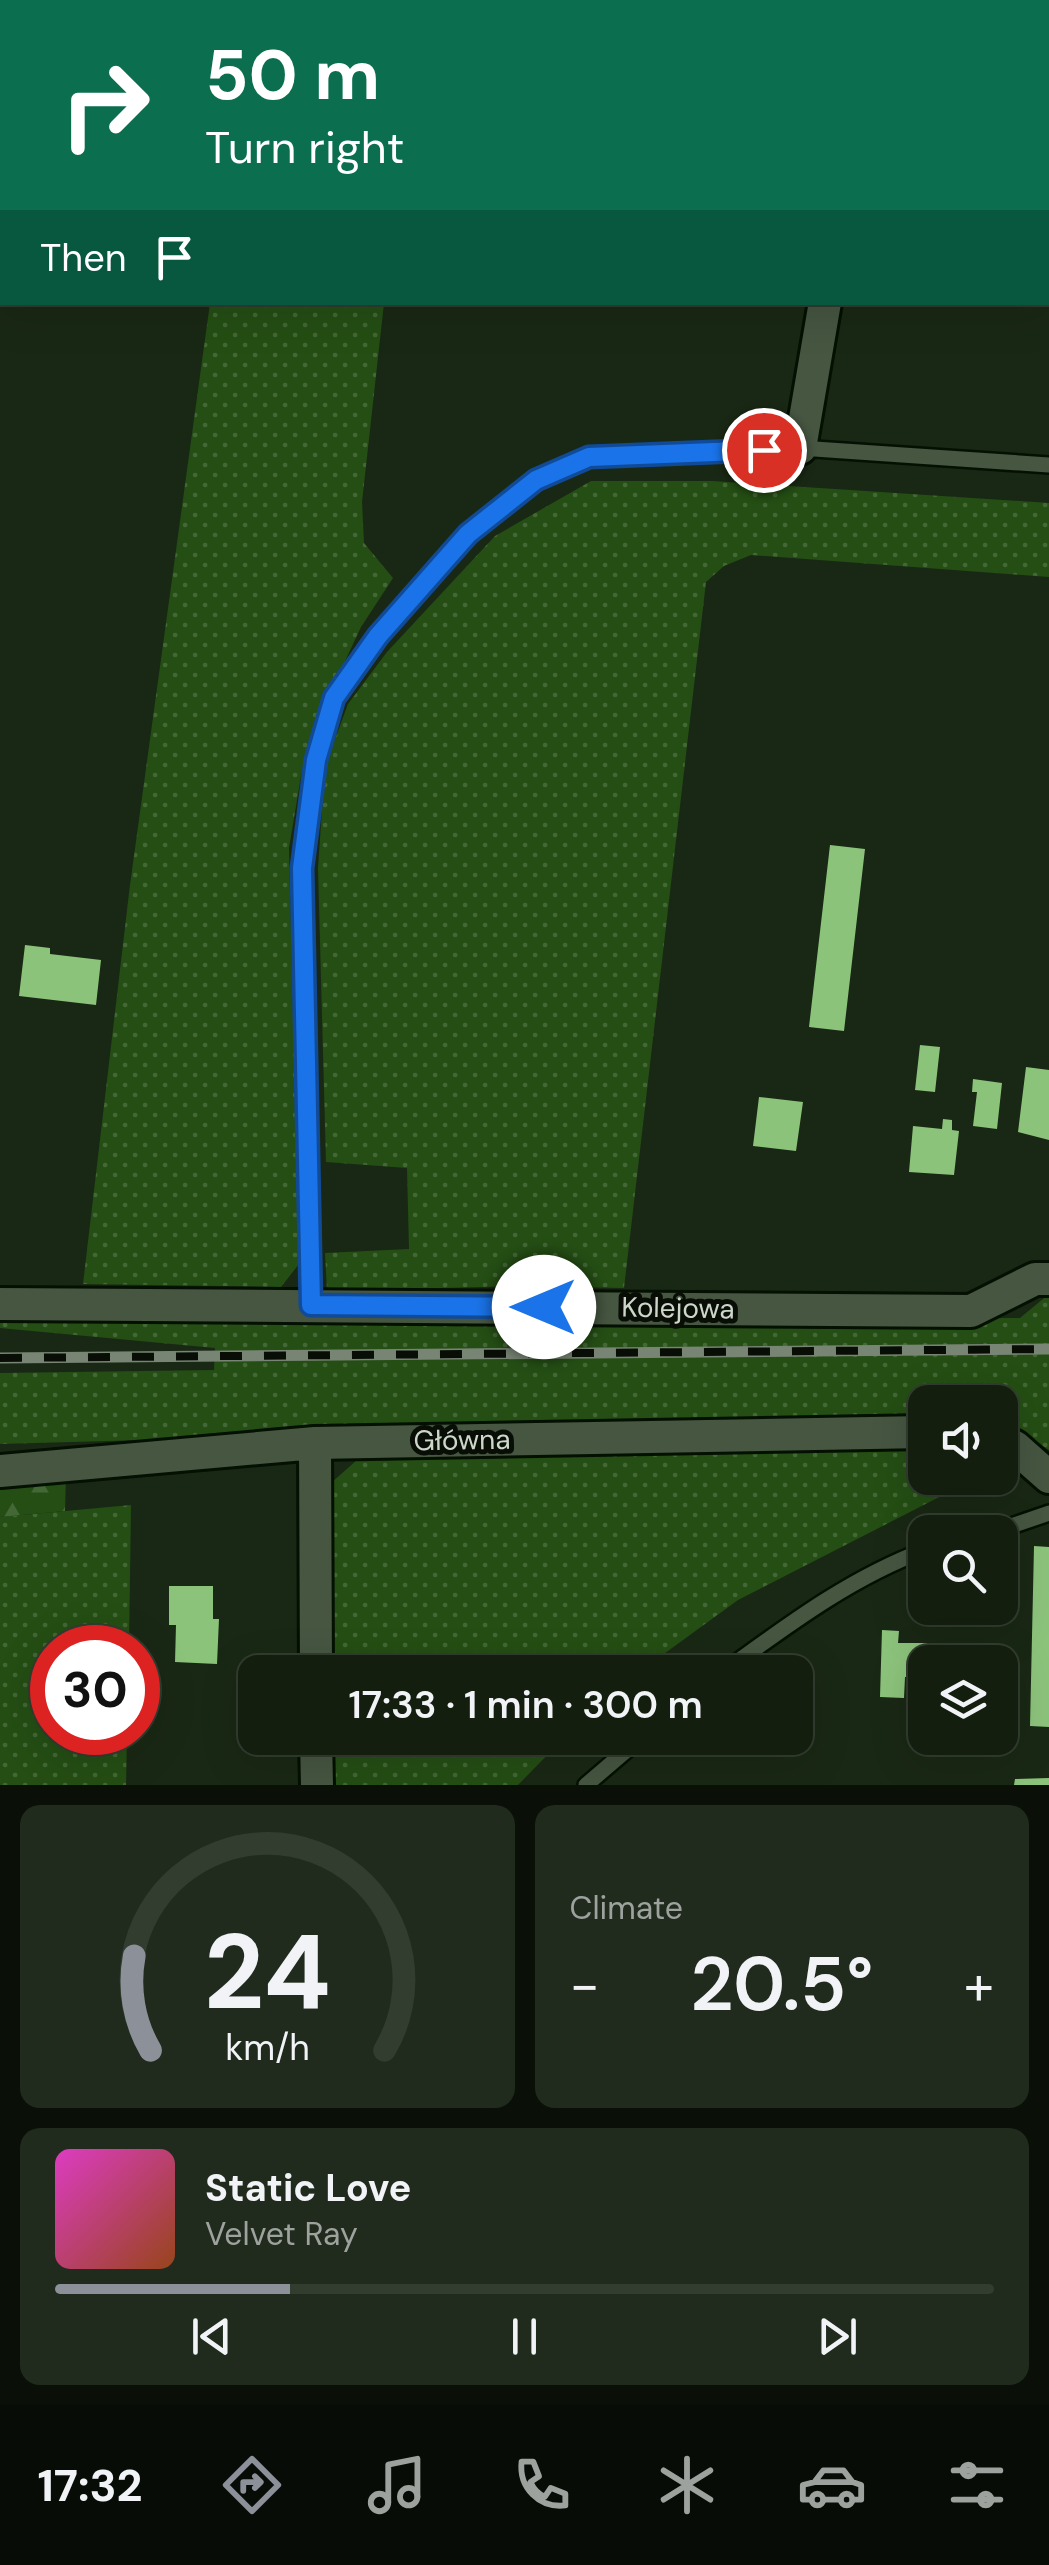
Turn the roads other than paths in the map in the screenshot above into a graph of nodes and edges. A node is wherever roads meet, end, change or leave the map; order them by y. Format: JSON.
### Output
{"nodes":[{"id":1,"x":825,"y":305,"type":"edge"},
{"id":2,"x":800,"y":448,"type":"junction"},
{"id":3,"x":1049,"y":464,"type":"edge"},
{"id":4,"x":1049,"y":1279,"type":"edge"},
{"id":5,"x":0,"y":1304,"type":"edge"},
{"id":6,"x":311,"y":1305,"type":"junction"},
{"id":7,"x":908,"y":1432,"type":"edge"},
{"id":8,"x":314,"y":1443,"type":"junction"},
{"id":9,"x":1018,"y":1450,"type":"edge"},
{"id":10,"x":0,"y":1471,"type":"edge"},
{"id":11,"x":1049,"y":1478,"type":"edge"},
{"id":12,"x":1049,"y":1513,"type":"edge"},
{"id":13,"x":1018,"y":1524,"type":"edge"},
{"id":14,"x":908,"y":1556,"type":"edge"},
{"id":15,"x":316,"y":1655,"type":"edge"},
{"id":16,"x":747,"y":1655,"type":"edge"},
{"id":17,"x":316,"y":1755,"type":"edge"},
{"id":18,"x":621,"y":1755,"type":"edge"},
{"id":19,"x":317,"y":1785,"type":"edge"},
{"id":20,"x":586,"y":1785,"type":"edge"}],
"edges":[{"from":1,"to":2,"type":"street"},
{"from":2,"to":3,"type":"lane"},
{"from":2,"to":6,"type":"lane"},
{"from":4,"to":6,"type":"street","name":"Kolejowa"},
{"from":5,"to":6,"type":"street","name":"Kolejowa"},
{"from":7,"to":8,"type":"street","name":"Główna"},
{"from":8,"to":10,"type":"street","name":"Główna"},
{"from":8,"to":15,"type":"street"},
{"from":9,"to":11,"type":"street"},
{"from":12,"to":13,"type":"lane"},
{"from":14,"to":16,"type":"lane"},
{"from":17,"to":19,"type":"street"},
{"from":18,"to":20,"type":"lane"}]}
